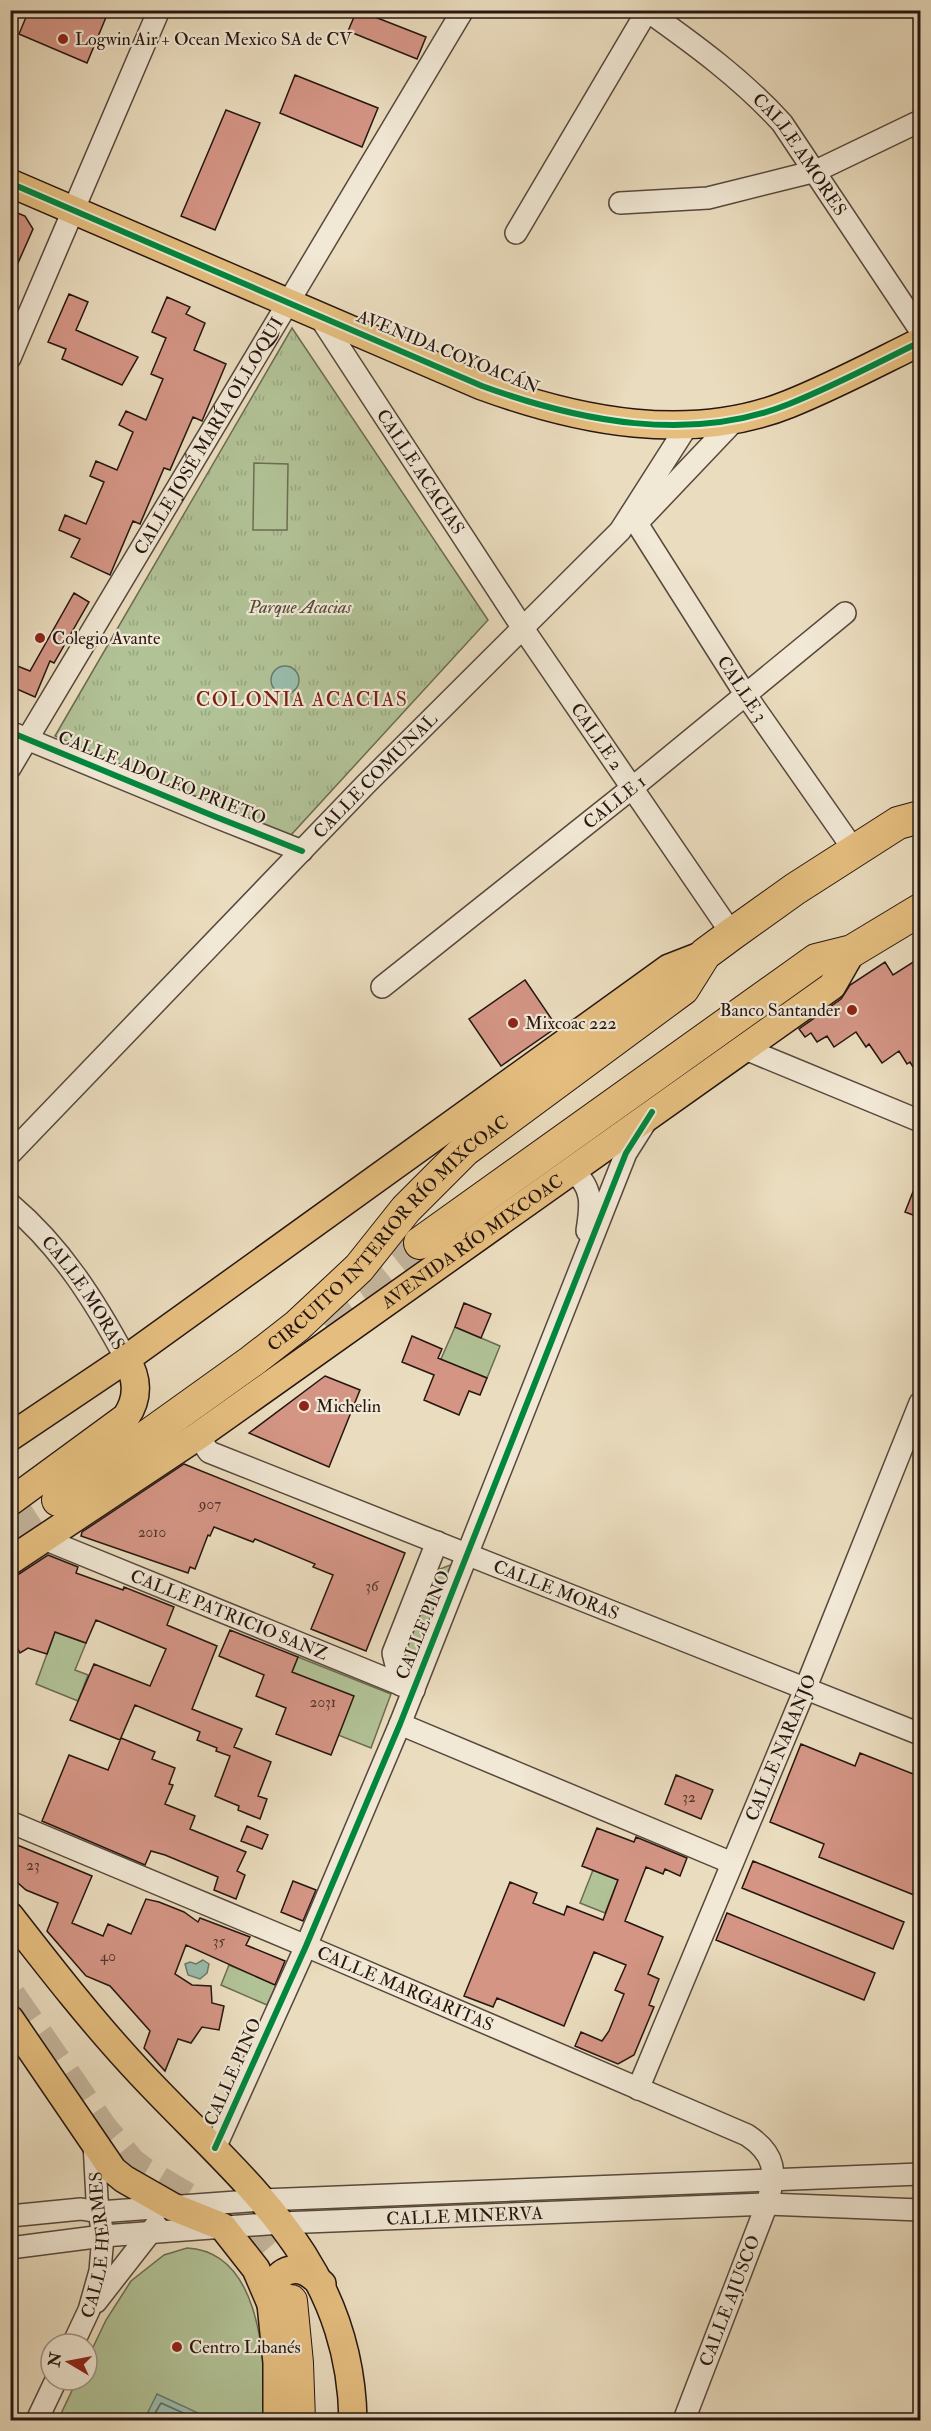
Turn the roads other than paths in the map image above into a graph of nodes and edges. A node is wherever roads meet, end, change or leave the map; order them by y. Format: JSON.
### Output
{"nodes":[{"id":1,"x":159,"y":10,"type":"edge"},
{"id":2,"x":463,"y":10,"type":"edge"},
{"id":3,"x":646,"y":11,"type":"edge"},
{"id":4,"x":921,"y":122,"type":"edge"},
{"id":5,"x":816,"y":171,"type":"junction"},
{"id":6,"x":10,"y":183,"type":"edge"},
{"id":7,"x":620,"y":203,"type":"dead end"},
{"id":8,"x":73,"y":211,"type":"junction"},
{"id":9,"x":516,"y":233,"type":"dead end"},
{"id":10,"x":290,"y":303,"type":"junction"},
{"id":11,"x":319,"y":316,"type":"junction"},
{"id":12,"x":921,"y":330,"type":"edge"},
{"id":13,"x":921,"y":342,"type":"edge"},
{"id":14,"x":10,"y":358,"type":"edge"},
{"id":15,"x":735,"y":420,"type":"junction"},
{"id":16,"x":687,"y":426,"type":"junction"},
{"id":17,"x":630,"y":523,"type":"junction"},
{"id":18,"x":845,"y":613,"type":"dead end"},
{"id":19,"x":522,"y":627,"type":"junction"},
{"id":20,"x":745,"y":694,"type":"junction"},
{"id":21,"x":19,"y":735,"type":"edge"},
{"id":22,"x":10,"y":768,"type":"edge"},
{"id":23,"x":632,"y":788,"type":"junction"},
{"id":24,"x":921,"y":801,"type":"edge"},
{"id":25,"x":909,"y":820,"type":"edge"},
{"id":26,"x":854,"y":850,"type":"junction"},
{"id":27,"x":302,"y":851,"type":"junction"},
{"id":28,"x":921,"y":909,"type":"edge"},
{"id":29,"x":732,"y":934,"type":"junction"},
{"id":30,"x":852,"y":951,"type":"junction"},
{"id":31,"x":705,"y":954,"type":"junction"},
{"id":32,"x":382,"y":987,"type":"dead end"},
{"id":33,"x":743,"y":1048,"type":"junction"},
{"id":34,"x":652,"y":1112,"type":"junction"},
{"id":35,"x":921,"y":1121,"type":"edge"},
{"id":36,"x":10,"y":1154,"type":"edge"},
{"id":37,"x":571,"y":1170,"type":"junction"},
{"id":38,"x":10,"y":1204,"type":"edge"},
{"id":39,"x":420,"y":1243,"type":"tunnel mouth"},
{"id":40,"x":584,"y":1259,"type":"junction"},
{"id":41,"x":126,"y":1359,"type":"junction"},
{"id":42,"x":921,"y":1403,"type":"edge"},
{"id":43,"x":198,"y":1436,"type":"junction"},
{"id":44,"x":10,"y":1437,"type":"edge"},
{"id":45,"x":58,"y":1500,"type":"tunnel mouth"},
{"id":46,"x":10,"y":1502,"type":"edge"},
{"id":47,"x":44,"y":1539,"type":"junction"},
{"id":48,"x":437,"y":1542,"type":"junction"},
{"id":49,"x":467,"y":1554,"type":"junction"},
{"id":50,"x":10,"y":1561,"type":"edge"},
{"id":51,"x":407,"y":1688,"type":"junction"},
{"id":52,"x":806,"y":1688,"type":"junction"},
{"id":53,"x":400,"y":1724,"type":"junction"},
{"id":54,"x":921,"y":1734,"type":"edge"},
{"id":55,"x":10,"y":1822,"type":"edge"},
{"id":56,"x":732,"y":1863,"type":"junction"},
{"id":57,"x":10,"y":1916,"type":"edge"},
{"id":58,"x":306,"y":1946,"type":"junction"},
{"id":59,"x":10,"y":2019,"type":"edge"},
{"id":60,"x":638,"y":2089,"type":"junction"},
{"id":61,"x":94,"y":2143,"type":"junction"},
{"id":62,"x":215,"y":2148,"type":"junction"},
{"id":63,"x":921,"y":2174,"type":"edge"},
{"id":64,"x":774,"y":2180,"type":"junction"},
{"id":65,"x":262,"y":2200,"type":"junction"},
{"id":66,"x":767,"y":2204,"type":"junction"},
{"id":67,"x":172,"y":2207,"type":"junction"},
{"id":68,"x":921,"y":2210,"type":"edge"},
{"id":69,"x":99,"y":2212,"type":"junction"},
{"id":70,"x":10,"y":2216,"type":"edge"},
{"id":71,"x":281,"y":2223,"type":"junction"},
{"id":72,"x":223,"y":2227,"type":"junction"},
{"id":73,"x":150,"y":2233,"type":"junction"},
{"id":74,"x":103,"y":2236,"type":"junction"},
{"id":75,"x":10,"y":2248,"type":"edge"},
{"id":76,"x":322,"y":2284,"type":"junction"},
{"id":77,"x":281,"y":2303,"type":"junction"},
{"id":78,"x":89,"y":2310,"type":"junction"},
{"id":79,"x":79,"y":2332,"type":"edge"},
{"id":80,"x":50,"y":2392,"type":"edge"},
{"id":81,"x":37,"y":2421,"type":"edge"},
{"id":82,"x":277,"y":2421,"type":"edge"},
{"id":83,"x":298,"y":2421,"type":"edge"},
{"id":84,"x":353,"y":2421,"type":"edge"},
{"id":85,"x":684,"y":2421,"type":"edge"}],
"edges":[{"from":1,"to":8,"type":"street"},
{"from":2,"to":10,"type":"street","name":"CALLE JOSÉ MARÍA OLLOQUI"},
{"from":3,"to":5,"type":"street","name":"CALLE AMORES"},
{"from":3,"to":9,"type":"street"},
{"from":4,"to":5,"type":"street"},
{"from":5,"to":7,"type":"street"},
{"from":5,"to":12,"type":"street","name":"CALLE AMORES"},
{"from":6,"to":8,"type":"main road","name":"AVENIDA COYOACÁN"},
{"from":8,"to":10,"type":"main road","name":"AVENIDA COYOACÁN"},
{"from":8,"to":14,"type":"street"},
{"from":10,"to":11,"type":"main road","name":"AVENIDA COYOACÁN"},
{"from":10,"to":21,"type":"street","name":"CALLE JOSÉ MARÍA OLLOQUI"},
{"from":11,"to":16,"type":"main road","name":"AVENIDA COYOACÁN"},
{"from":11,"to":19,"type":"street","name":"CALLE ACACIAS"},
{"from":13,"to":15,"type":"main road","name":"AVENIDA COYOACÁN"},
{"from":15,"to":16,"type":"main road","name":"AVENIDA COYOACÁN"},
{"from":15,"to":17,"type":"street"},
{"from":16,"to":17,"type":"street","name":"CALLE COMUNAL"},
{"from":17,"to":19,"type":"street","name":"CALLE COMUNAL"},
{"from":17,"to":20,"type":"street","name":"CALLE 3"},
{"from":18,"to":20,"type":"street","name":"CALLE 1"},
{"from":19,"to":23,"type":"street","name":"CALLE 2"},
{"from":19,"to":27,"type":"street","name":"CALLE COMUNAL"},
{"from":20,"to":23,"type":"street","name":"CALLE 1"},
{"from":20,"to":26,"type":"street","name":"CALLE 3"},
{"from":21,"to":22,"type":"street","name":"CALLE JOSÉ MARÍA OLLOQUI"},
{"from":21,"to":27,"type":"street","name":"CALLE ADOLFO PRIETO"},
{"from":23,"to":29,"type":"street","name":"CALLE 2"},
{"from":23,"to":32,"type":"street","name":"CALLE 1"},
{"from":24,"to":25,"type":"main road"},
{"from":25,"to":26,"type":"highway"},
{"from":26,"to":29,"type":"highway"},
{"from":27,"to":36,"type":"street","name":"CALLE COMUNAL"},
{"from":28,"to":30,"type":"highway","name":"AVENIDA RÍO MIXCOAC"},
{"from":29,"to":31,"type":"highway"},
{"from":30,"to":33,"type":"main road","name":"AVENIDA RÍO MIXCOAC"},
{"from":30,"to":39,"type":"highway","name":"CIRCUITO INTERIOR RÍO MIXCOAC"},
{"from":31,"to":41,"type":"main road"},
{"from":31,"to":45,"type":"highway","name":"CIRCUITO INTERIOR RÍO MIXCOAC"},
{"from":33,"to":34,"type":"main road","name":"AVENIDA RÍO MIXCOAC"},
{"from":33,"to":35,"type":"street"},
{"from":34,"to":37,"type":"main road","name":"AVENIDA RÍO MIXCOAC"},
{"from":34,"to":40,"type":"street","name":"CALLE PINO"},
{"from":37,"to":40,"type":"street","name":"CALLE PINO"},
{"from":37,"to":43,"type":"main road","name":"AVENIDA RÍO MIXCOAC"},
{"from":38,"to":41,"type":"street","name":"CALLE MORAS"},
{"from":40,"to":49,"type":"street","name":"CALLE PINO"},
{"from":41,"to":44,"type":"main road"},
{"from":41,"to":46,"type":"main road"},
{"from":42,"to":52,"type":"street","name":"CALLE NARANJO"},
{"from":43,"to":47,"type":"main road","name":"AVENIDA RÍO MIXCOAC"},
{"from":43,"to":48,"type":"street","name":"CALLE MORAS"},
{"from":47,"to":50,"type":"main road","name":"AVENIDA RÍO MIXCOAC"},
{"from":47,"to":51,"type":"street","name":"CALLE PATRICIO SANZ"},
{"from":48,"to":49,"type":"street","name":"CALLE MORAS"},
{"from":48,"to":51,"type":"street","name":"CALLE PINO"},
{"from":49,"to":51,"type":"street","name":"CALLE PINO"},
{"from":49,"to":52,"type":"street","name":"CALLE MORAS"},
{"from":51,"to":53,"type":"street","name":"CALLE PINO"},
{"from":52,"to":54,"type":"street","name":"CALLE MORAS"},
{"from":52,"to":56,"type":"street","name":"CALLE NARANJO"},
{"from":53,"to":56,"type":"street"},
{"from":53,"to":58,"type":"street","name":"CALLE PINO"},
{"from":55,"to":58,"type":"street","name":"CALLE MARGARITAS"},
{"from":56,"to":60,"type":"street","name":"CALLE NARANJO"},
{"from":57,"to":62,"type":"main road"},
{"from":58,"to":60,"type":"street","name":"CALLE MARGARITAS"},
{"from":58,"to":62,"type":"street","name":"CALLE PINO"},
{"from":59,"to":61,"type":"main road"},
{"from":60,"to":64,"type":"street","name":"CALLE MARGARITAS"},
{"from":61,"to":67,"type":"main road"},
{"from":61,"to":69,"type":"street","name":"CALLE HERMES"},
{"from":62,"to":65,"type":"main road"},
{"from":63,"to":64,"type":"street","name":"CALLE MINERVA"},
{"from":64,"to":65,"type":"street","name":"CALLE MINERVA"},
{"from":64,"to":66,"type":"street","name":"CALLE AJUSCO"},
{"from":65,"to":67,"type":"street","name":"CALLE MINERVA"},
{"from":65,"to":71,"type":"main road"},
{"from":66,"to":68,"type":"street","name":"CALLE MINERVA"},
{"from":66,"to":71,"type":"street","name":"CALLE MINERVA"},
{"from":66,"to":85,"type":"street","name":"CALLE AJUSCO"},
{"from":67,"to":69,"type":"street","name":"CALLE MINERVA"},
{"from":67,"to":72,"type":"main road"},
{"from":67,"to":73,"type":"street"},
{"from":69,"to":70,"type":"street","name":"CALLE MINERVA"},
{"from":69,"to":74,"type":"street","name":"CALLE HERMES"},
{"from":71,"to":72,"type":"street","name":"CALLE MINERVA"},
{"from":71,"to":76,"type":"main road"},
{"from":72,"to":73,"type":"street","name":"CALLE MINERVA"},
{"from":72,"to":77,"type":"main road"},
{"from":73,"to":74,"type":"street","name":"CALLE MINERVA"},
{"from":73,"to":78,"type":"street"},
{"from":74,"to":75,"type":"street","name":"CALLE MINERVA"},
{"from":74,"to":78,"type":"street","name":"CALLE HERMES"},
{"from":76,"to":77,"type":"main road"},
{"from":76,"to":84,"type":"main road"},
{"from":77,"to":82,"type":"main road"},
{"from":77,"to":83,"type":"highway"},
{"from":78,"to":79,"type":"street","name":"CALLE HERMES"},
{"from":80,"to":81,"type":"street"}]}
